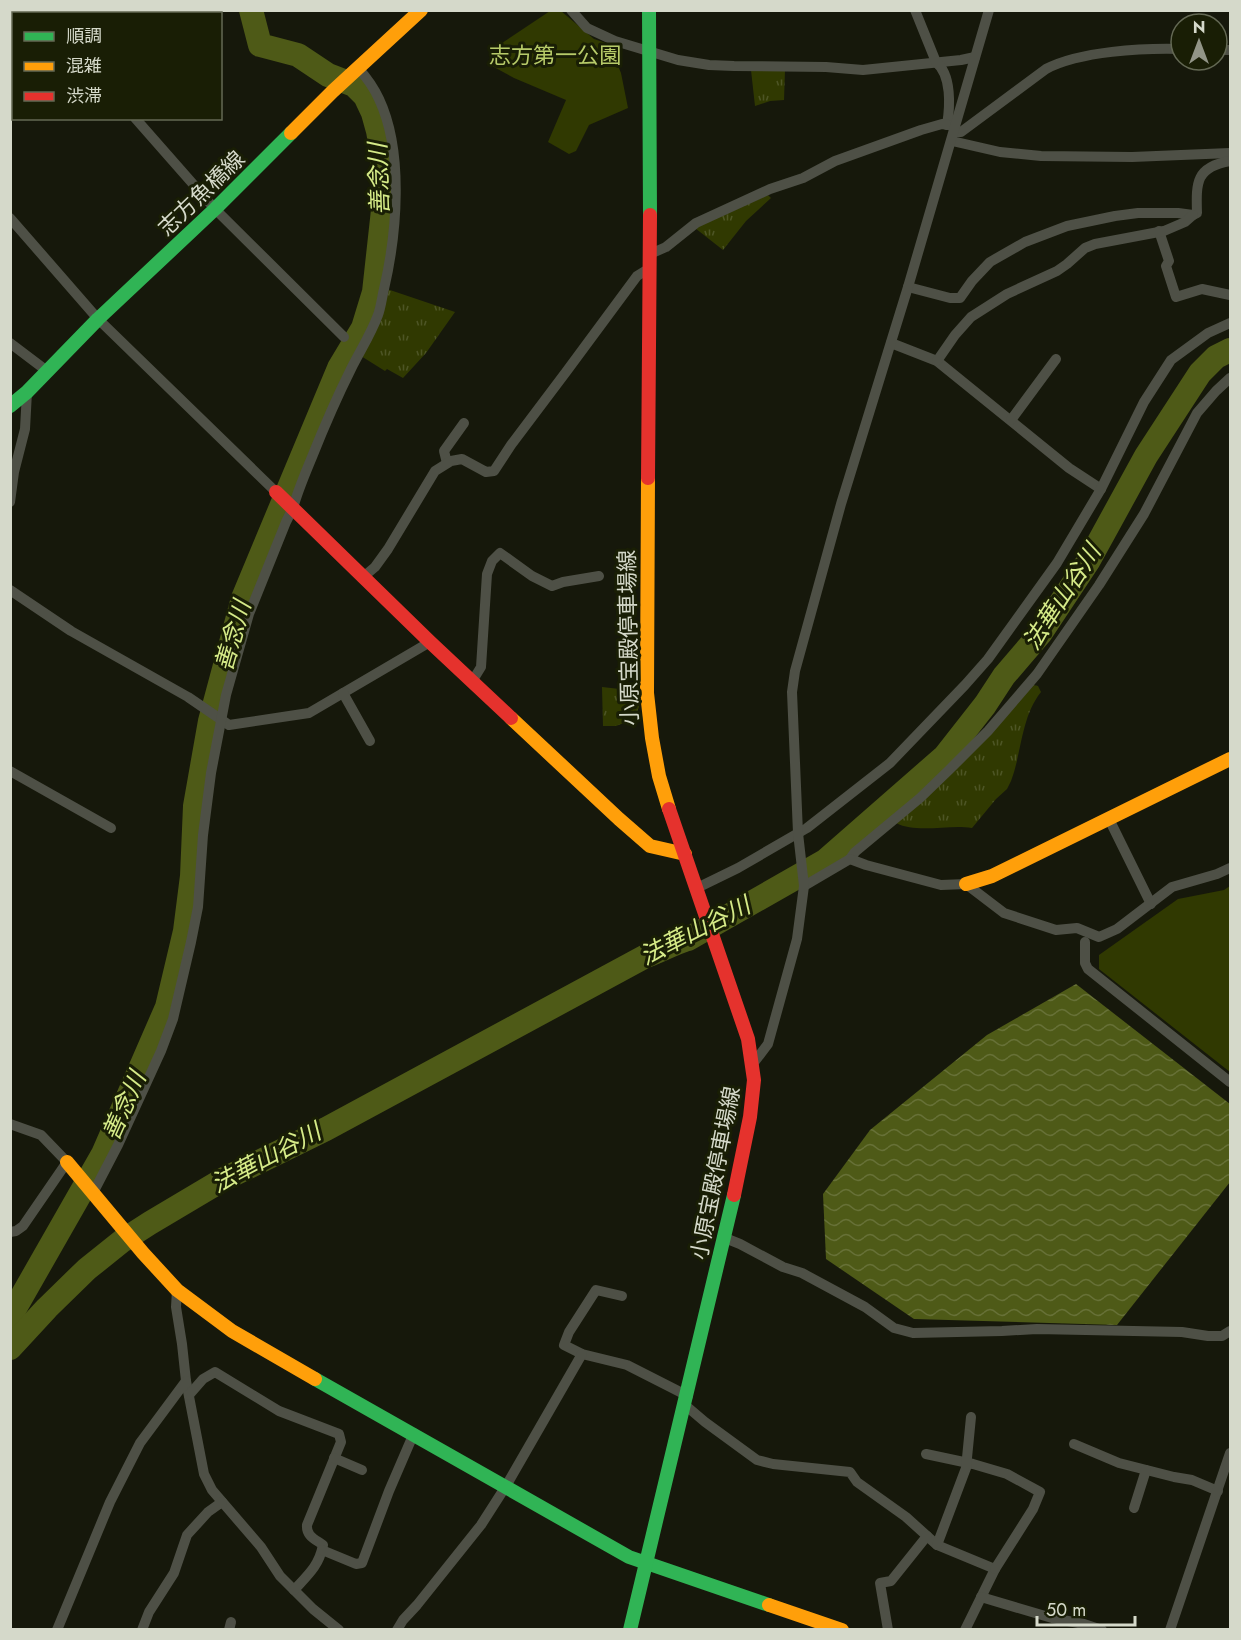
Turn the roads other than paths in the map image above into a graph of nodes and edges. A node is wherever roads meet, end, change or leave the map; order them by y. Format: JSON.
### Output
{"nodes":[{"id":1,"x":421,"y":10,"type":"edge"},
{"id":2,"x":571,"y":10,"type":"edge"},
{"id":3,"x":649,"y":10,"type":"edge"},
{"id":4,"x":915,"y":10,"type":"edge"},
{"id":5,"x":989,"y":10,"type":"edge"},
{"id":6,"x":1169,"y":50,"type":"edge"},
{"id":7,"x":649,"y":52,"type":"junction"},
{"id":8,"x":975,"y":57,"type":"junction"},
{"id":9,"x":936,"y":62,"type":"junction"},
{"id":10,"x":355,"y":72,"type":"junction"},
{"id":11,"x":137,"y":120,"type":"edge"},
{"id":12,"x":952,"y":131,"type":"junction"},
{"id":13,"x":1230,"y":153,"type":"edge"},
{"id":14,"x":1230,"y":161,"type":"edge"},
{"id":15,"x":215,"y":209,"type":"junction"},
{"id":16,"x":1193,"y":215,"type":"junction"},
{"id":17,"x":10,"y":218,"type":"edge"},
{"id":18,"x":1160,"y":231,"type":"junction"},
{"id":19,"x":650,"y":261,"type":"junction"},
{"id":20,"x":908,"y":287,"type":"junction"},
{"id":21,"x":1230,"y":295,"type":"edge"},
{"id":22,"x":98,"y":319,"type":"junction"},
{"id":23,"x":1230,"y":323,"type":"edge"},
{"id":24,"x":344,"y":337,"type":"dead end"},
{"id":25,"x":10,"y":343,"type":"edge"},
{"id":26,"x":891,"y":343,"type":"junction"},
{"id":27,"x":1056,"y":359,"type":"dead end"},
{"id":28,"x":938,"y":361,"type":"junction"},
{"id":29,"x":47,"y":371,"type":"junction"},
{"id":30,"x":1230,"y":378,"type":"edge"},
{"id":31,"x":27,"y":392,"type":"junction"},
{"id":32,"x":10,"y":406,"type":"edge"},
{"id":33,"x":1011,"y":420,"type":"junction"},
{"id":34,"x":464,"y":423,"type":"dead end"},
{"id":35,"x":447,"y":463,"type":"junction"},
{"id":36,"x":1101,"y":489,"type":"junction"},
{"id":37,"x":276,"y":492,"type":"joint"},
{"id":38,"x":10,"y":502,"type":"edge"},
{"id":39,"x":293,"y":508,"type":"junction"},
{"id":40,"x":599,"y":576,"type":"dead end"},
{"id":41,"x":363,"y":578,"type":"junction"},
{"id":42,"x":10,"y":590,"type":"edge"},
{"id":43,"x":430,"y":642,"type":"junction"},
{"id":44,"x":473,"y":680,"type":"junction"},
{"id":45,"x":343,"y":693,"type":"junction"},
{"id":46,"x":221,"y":720,"type":"junction"},
{"id":47,"x":370,"y":741,"type":"dead end"},
{"id":48,"x":1230,"y":759,"type":"edge"},
{"id":49,"x":10,"y":771,"type":"edge"},
{"id":50,"x":1109,"y":819,"type":"junction"},
{"id":51,"x":111,"y":828,"type":"dead end"},
{"id":52,"x":798,"y":833,"type":"junction"},
{"id":53,"x":685,"y":854,"type":"junction"},
{"id":54,"x":850,"y":859,"type":"junction"},
{"id":55,"x":1230,"y":868,"type":"edge"},
{"id":56,"x":966,"y":884,"type":"junction"},
{"id":57,"x":804,"y":886,"type":"junction"},
{"id":58,"x":698,"y":892,"type":"junction"},
{"id":59,"x":1150,"y":904,"type":"junction"},
{"id":60,"x":1085,"y":942,"type":"dead end"},
{"id":61,"x":752,"y":1065,"type":"junction"},
{"id":62,"x":1230,"y":1082,"type":"edge"},
{"id":63,"x":10,"y":1124,"type":"edge"},
{"id":64,"x":70,"y":1166,"type":"junction"},
{"id":65,"x":92,"y":1192,"type":"junction"},
{"id":66,"x":10,"y":1232,"type":"edge"},
{"id":67,"x":725,"y":1238,"type":"junction"},
{"id":68,"x":177,"y":1290,"type":"junction"},
{"id":69,"x":622,"y":1296,"type":"dead end"},
{"id":70,"x":1230,"y":1331,"type":"edge"},
{"id":71,"x":582,"y":1354,"type":"junction"},
{"id":72,"x":186,"y":1381,"type":"junction"},
{"id":73,"x":189,"y":1395,"type":"junction"},
{"id":74,"x":686,"y":1400,"type":"junction"},
{"id":75,"x":972,"y":1417,"type":"dead end"},
{"id":76,"x":414,"y":1433,"type":"junction"},
{"id":77,"x":1074,"y":1444,"type":"dead end"},
{"id":78,"x":926,"y":1454,"type":"dead end"},
{"id":79,"x":1230,"y":1454,"type":"edge"},
{"id":80,"x":334,"y":1458,"type":"junction"},
{"id":81,"x":967,"y":1462,"type":"junction"},
{"id":82,"x":362,"y":1470,"type":"dead end"},
{"id":83,"x":1146,"y":1470,"type":"junction"},
{"id":84,"x":506,"y":1486,"type":"junction"},
{"id":85,"x":1218,"y":1491,"type":"junction"},
{"id":86,"x":222,"y":1502,"type":"junction"},
{"id":87,"x":1134,"y":1508,"type":"dead end"},
{"id":88,"x":927,"y":1536,"type":"junction"},
{"id":89,"x":937,"y":1545,"type":"junction"},
{"id":90,"x":322,"y":1550,"type":"junction"},
{"id":91,"x":645,"y":1563,"type":"junction"},
{"id":92,"x":995,"y":1569,"type":"junction"},
{"id":93,"x":294,"y":1590,"type":"junction"},
{"id":94,"x":981,"y":1597,"type":"junction"},
{"id":95,"x":57,"y":1629,"type":"edge"},
{"id":96,"x":142,"y":1629,"type":"edge"},
{"id":97,"x":339,"y":1629,"type":"edge"},
{"id":98,"x":397,"y":1629,"type":"edge"},
{"id":99,"x":630,"y":1629,"type":"edge"},
{"id":100,"x":842,"y":1629,"type":"edge"},
{"id":101,"x":888,"y":1629,"type":"edge"},
{"id":102,"x":965,"y":1629,"type":"edge"},
{"id":103,"x":1102,"y":1629,"type":"edge"},
{"id":104,"x":1170,"y":1629,"type":"edge"}],
"edges":[{"from":1,"to":10,"type":"main road","name":"志方魚橋線"},
{"from":2,"to":7,"type":"street"},
{"from":3,"to":7,"type":"main road","name":"小原宝殿停車場線"},
{"from":4,"to":9,"type":"street"},
{"from":5,"to":8,"type":"street"},
{"from":6,"to":12,"type":"street"},
{"from":7,"to":9,"type":"street"},
{"from":7,"to":19,"type":"main road","name":"小原宝殿停車場線"},
{"from":8,"to":9,"type":"street"},
{"from":8,"to":12,"type":"street"},
{"from":9,"to":12,"type":"street"},
{"from":10,"to":15,"type":"main road","name":"志方魚橋線"},
{"from":10,"to":39,"type":"street"},
{"from":11,"to":15,"type":"street"},
{"from":12,"to":13,"type":"street"},
{"from":12,"to":19,"type":"street"},
{"from":12,"to":20,"type":"street"},
{"from":14,"to":16,"type":"street"},
{"from":15,"to":22,"type":"main road","name":"志方魚橋線"},
{"from":15,"to":24,"type":"street"},
{"from":16,"to":18,"type":"street"},
{"from":16,"to":20,"type":"street"},
{"from":17,"to":22,"type":"street"},
{"from":18,"to":21,"type":"street"},
{"from":18,"to":28,"type":"street"},
{"from":19,"to":35,"type":"street"},
{"from":19,"to":53,"type":"main road","name":"小原宝殿停車場線"},
{"from":20,"to":26,"type":"street"},
{"from":22,"to":29,"type":"main road","name":"志方魚橋線"},
{"from":22,"to":37,"type":"street"},
{"from":23,"to":36,"type":"street"},
{"from":25,"to":29,"type":"street"},
{"from":26,"to":28,"type":"street"},
{"from":26,"to":52,"type":"street"},
{"from":27,"to":33,"type":"street"},
{"from":28,"to":33,"type":"street"},
{"from":29,"to":31,"type":"main road","name":"志方魚橋線"},
{"from":30,"to":54,"type":"street"},
{"from":31,"to":32,"type":"main road","name":"志方魚橋線"},
{"from":31,"to":38,"type":"street"},
{"from":33,"to":36,"type":"street"},
{"from":34,"to":35,"type":"street"},
{"from":35,"to":41,"type":"street"},
{"from":36,"to":52,"type":"street"},
{"from":37,"to":39,"type":"main road"},
{"from":39,"to":41,"type":"main road"},
{"from":39,"to":46,"type":"street"},
{"from":40,"to":44,"type":"street"},
{"from":41,"to":43,"type":"main road"},
{"from":42,"to":46,"type":"street"},
{"from":43,"to":44,"type":"main road"},
{"from":43,"to":45,"type":"street"},
{"from":44,"to":53,"type":"main road"},
{"from":45,"to":46,"type":"street"},
{"from":45,"to":47,"type":"street"},
{"from":46,"to":65,"type":"street"},
{"from":48,"to":50,"type":"main road"},
{"from":49,"to":51,"type":"street"},
{"from":50,"to":56,"type":"main road"},
{"from":50,"to":59,"type":"street"},
{"from":52,"to":57,"type":"street"},
{"from":52,"to":58,"type":"street"},
{"from":53,"to":58,"type":"main road","name":"小原宝殿停車場線"},
{"from":54,"to":56,"type":"street"},
{"from":54,"to":57,"type":"street"},
{"from":55,"to":59,"type":"street"},
{"from":56,"to":59,"type":"street"},
{"from":57,"to":61,"type":"street"},
{"from":58,"to":61,"type":"main road","name":"小原宝殿停車場線"},
{"from":60,"to":62,"type":"street"},
{"from":61,"to":67,"type":"main road","name":"小原宝殿停車場線"},
{"from":63,"to":64,"type":"street"},
{"from":64,"to":65,"type":"main road"},
{"from":64,"to":66,"type":"street"},
{"from":65,"to":68,"type":"main road"},
{"from":67,"to":70,"type":"street"},
{"from":67,"to":74,"type":"main road","name":"小原宝殿停車場線"},
{"from":68,"to":72,"type":"street"},
{"from":68,"to":76,"type":"main road"},
{"from":69,"to":71,"type":"street"},
{"from":71,"to":74,"type":"street"},
{"from":71,"to":84,"type":"street"},
{"from":72,"to":73,"type":"street"},
{"from":72,"to":95,"type":"street"},
{"from":73,"to":80,"type":"street"},
{"from":73,"to":86,"type":"street"},
{"from":74,"to":88,"type":"street"},
{"from":74,"to":91,"type":"main road","name":"小原宝殿停車場線"},
{"from":75,"to":81,"type":"street"},
{"from":76,"to":84,"type":"main road"},
{"from":76,"to":90,"type":"street"},
{"from":77,"to":83,"type":"street"},
{"from":78,"to":81,"type":"street"},
{"from":79,"to":85,"type":"street"},
{"from":80,"to":82,"type":"street"},
{"from":80,"to":90,"type":"street"},
{"from":81,"to":89,"type":"street"},
{"from":81,"to":92,"type":"street"},
{"from":83,"to":85,"type":"street"},
{"from":83,"to":87,"type":"street"},
{"from":84,"to":91,"type":"main road"},
{"from":84,"to":98,"type":"street"},
{"from":85,"to":104,"type":"street"},
{"from":86,"to":93,"type":"street"},
{"from":86,"to":96,"type":"street"},
{"from":88,"to":89,"type":"street"},
{"from":88,"to":101,"type":"street"},
{"from":89,"to":92,"type":"street"},
{"from":90,"to":93,"type":"street"},
{"from":91,"to":99,"type":"main road","name":"小原宝殿停車場線"},
{"from":91,"to":100,"type":"main road"},
{"from":92,"to":94,"type":"street"},
{"from":93,"to":97,"type":"street"},
{"from":94,"to":102,"type":"street"},
{"from":94,"to":103,"type":"street"}]}
